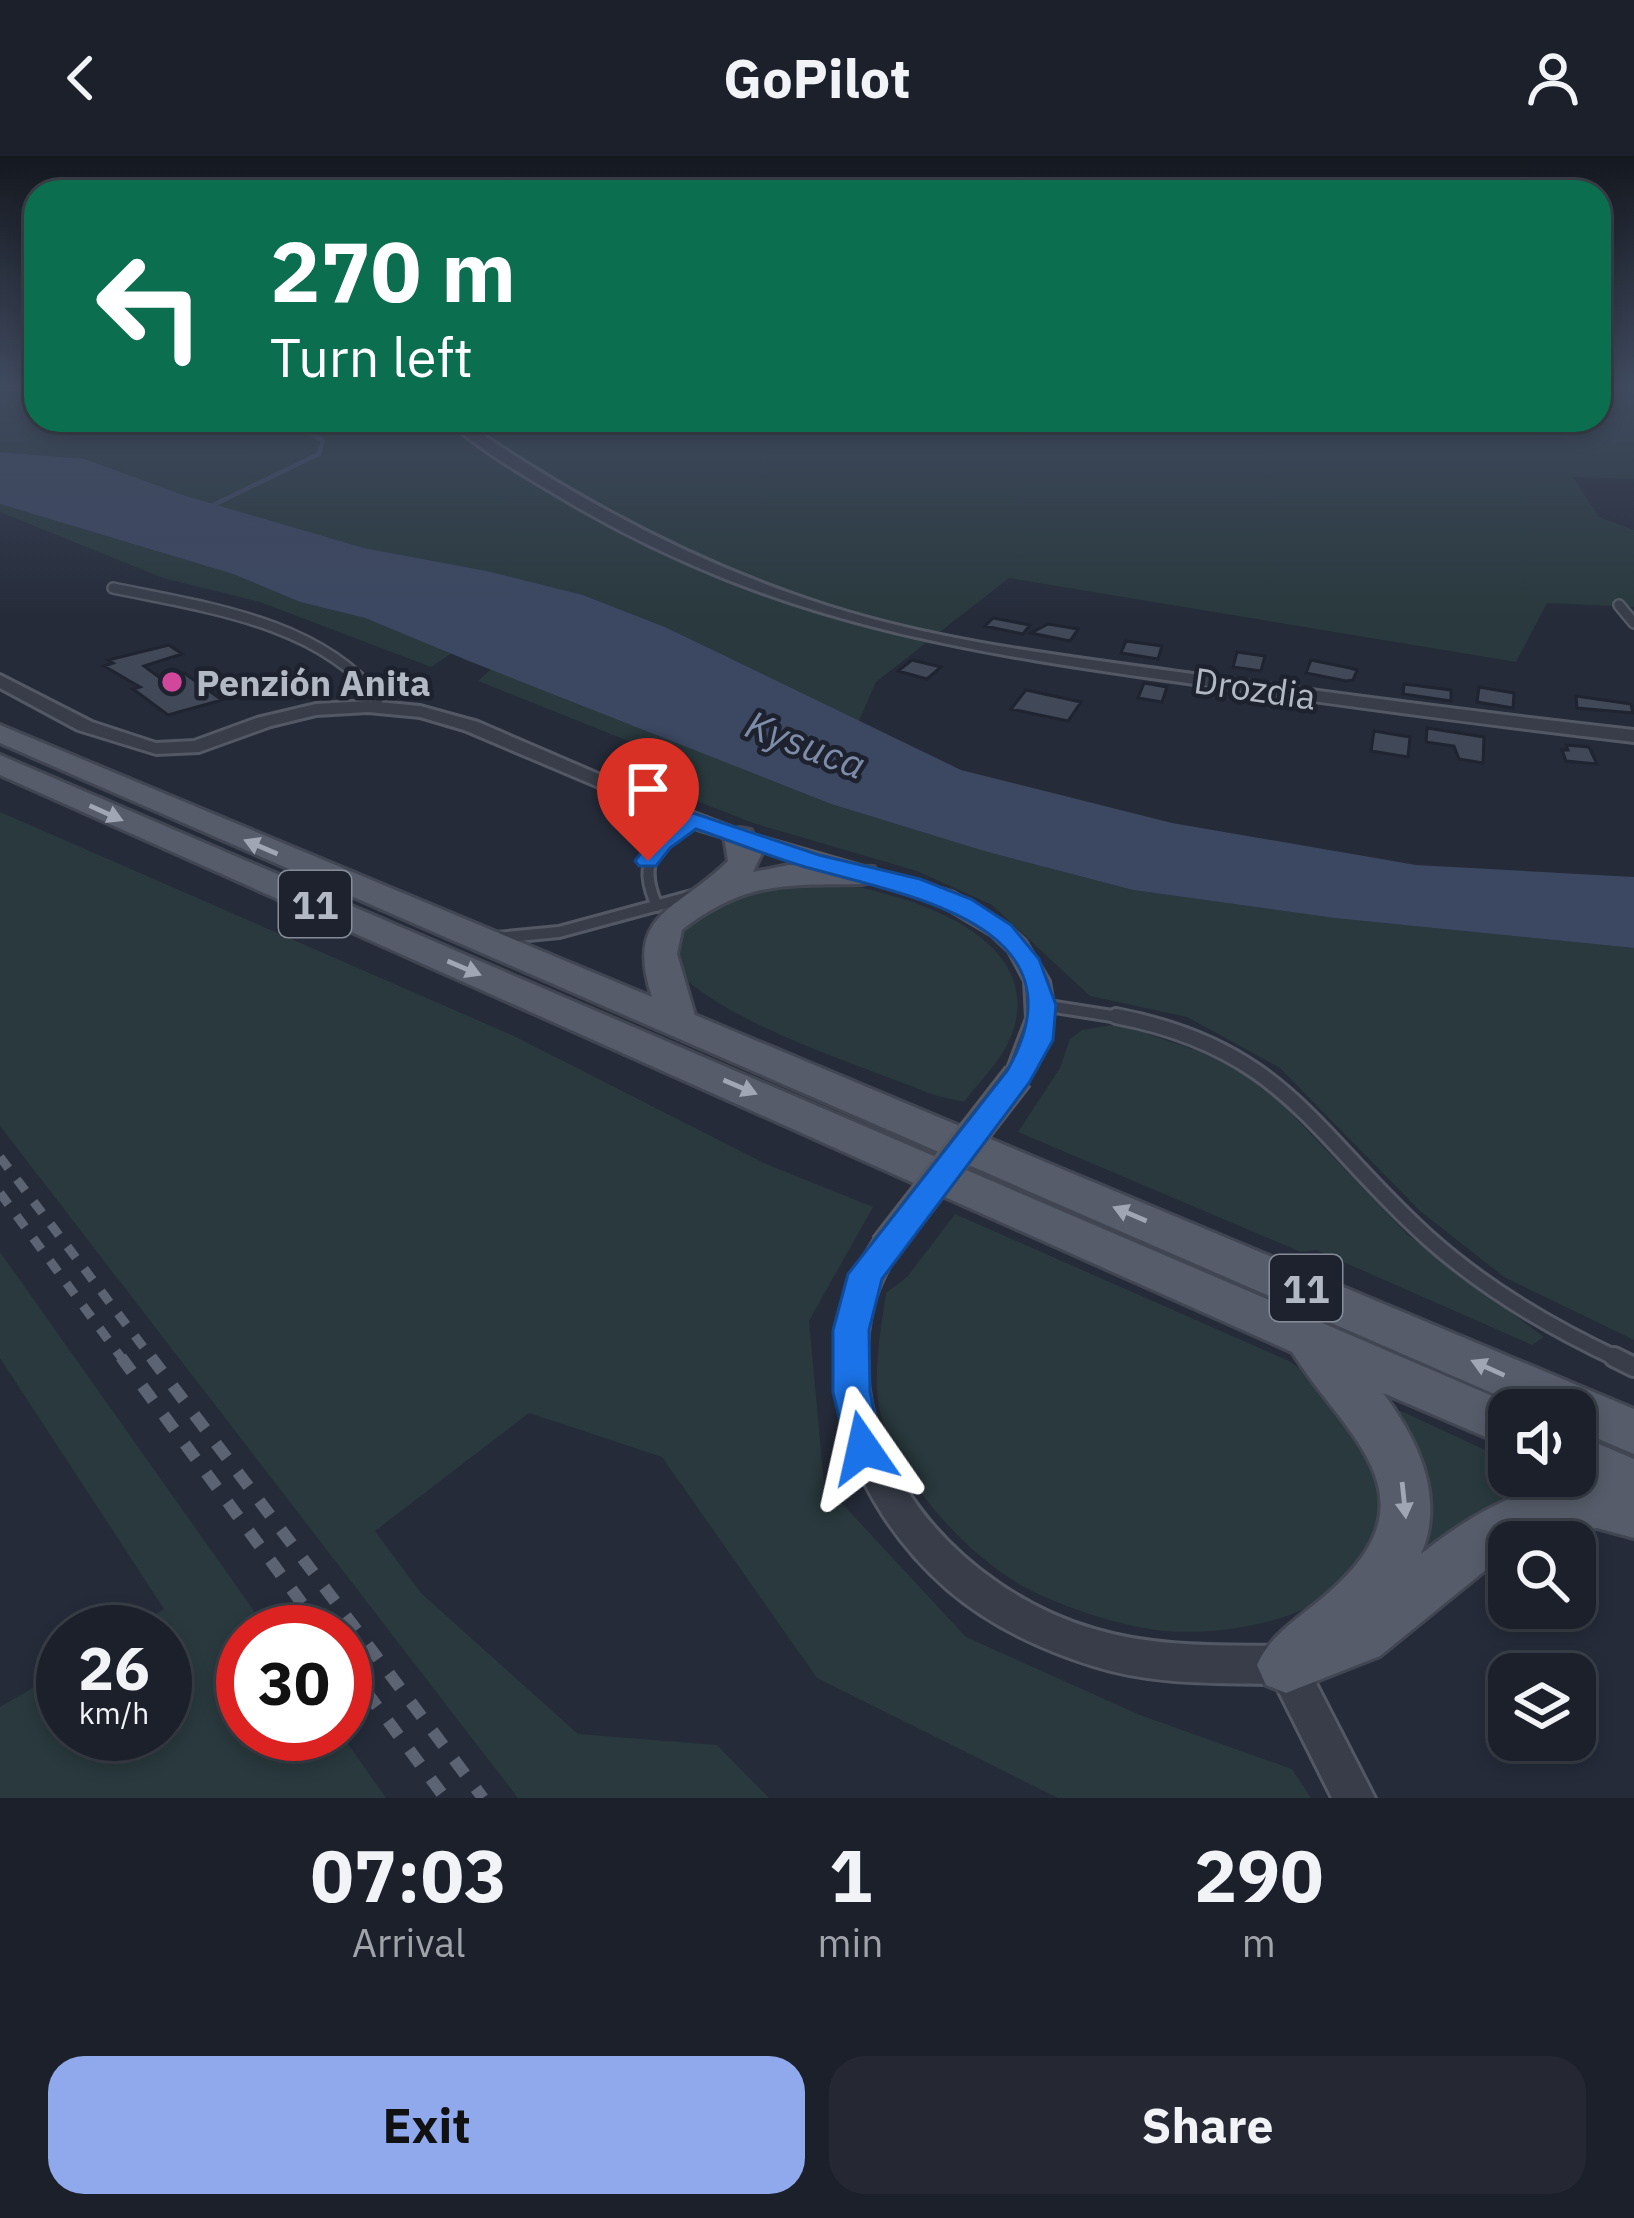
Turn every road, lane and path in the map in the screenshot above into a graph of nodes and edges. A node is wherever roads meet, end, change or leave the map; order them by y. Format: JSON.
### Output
{"nodes":[{"id":1,"x":515,"y":465,"type":"edge"},
{"id":2,"x":112,"y":588,"type":"dead end"},
{"id":3,"x":1619,"y":605,"type":"dead end"},
{"id":4,"x":1634,"y":623,"type":"edge"},
{"id":5,"x":0,"y":680,"type":"edge"},
{"id":6,"x":375,"y":707,"type":"junction"},
{"id":7,"x":0,"y":733,"type":"edge"},
{"id":8,"x":1634,"y":736,"type":"edge"},
{"id":9,"x":0,"y":764,"type":"edge"},
{"id":10,"x":693,"y":820,"type":"junction"},
{"id":11,"x":740,"y":837,"type":"junction"},
{"id":12,"x":862,"y":874,"type":"junction"},
{"id":13,"x":711,"y":892,"type":"junction"},
{"id":14,"x":657,"y":906,"type":"junction"},
{"id":15,"x":477,"y":938,"type":"junction"},
{"id":16,"x":1042,"y":1005,"type":"junction"},
{"id":17,"x":679,"y":1022,"type":"junction"},
{"id":18,"x":1302,"y":1332,"type":"junction"},
{"id":19,"x":1634,"y":1366,"type":"edge"},
{"id":20,"x":1488,"y":1416,"type":"edge"},
{"id":21,"x":1634,"y":1432,"type":"edge"},
{"id":22,"x":1596,"y":1466,"type":"edge"},
{"id":23,"x":1634,"y":1483,"type":"edge"},
{"id":24,"x":1634,"y":1514,"type":"edge"},
{"id":25,"x":1286,"y":1665,"type":"junction"},
{"id":26,"x":1354,"y":1798,"type":"edge"}],
"edges":[{"from":1,"to":8,"type":"street","name":"Drozdia"},
{"from":2,"to":6,"type":"lane"},
{"from":3,"to":4,"type":"lane"},
{"from":5,"to":6,"type":"street"},
{"from":6,"to":10,"type":"street"},
{"from":15,"to":7,"type":"main road","number":"11","one_way":true},
{"from":9,"to":18,"type":"main road","number":"11","one_way":true},
{"from":10,"to":11,"type":"street"},
{"from":10,"to":14,"type":"lane"},
{"from":11,"to":12,"type":"street"},
{"from":11,"to":13,"type":"main road"},
{"from":12,"to":13,"type":"main road"},
{"from":12,"to":16,"type":"street"},
{"from":13,"to":14,"type":"lane"},
{"from":13,"to":17,"type":"main road"},
{"from":14,"to":15,"type":"lane"},
{"from":15,"to":17,"type":"main road","number":"11"},
{"from":16,"to":19,"type":"lane"},
{"from":16,"to":25,"type":"street","bridge":true},
{"from":21,"to":17,"type":"main road","number":"11","one_way":true},
{"from":18,"to":20,"type":"main road","number":"11"},
{"from":18,"to":25,"type":"main road","one_way":true},
{"from":22,"to":23,"type":"main road"},
{"from":24,"to":25,"type":"main road"},
{"from":25,"to":26,"type":"street"}]}
